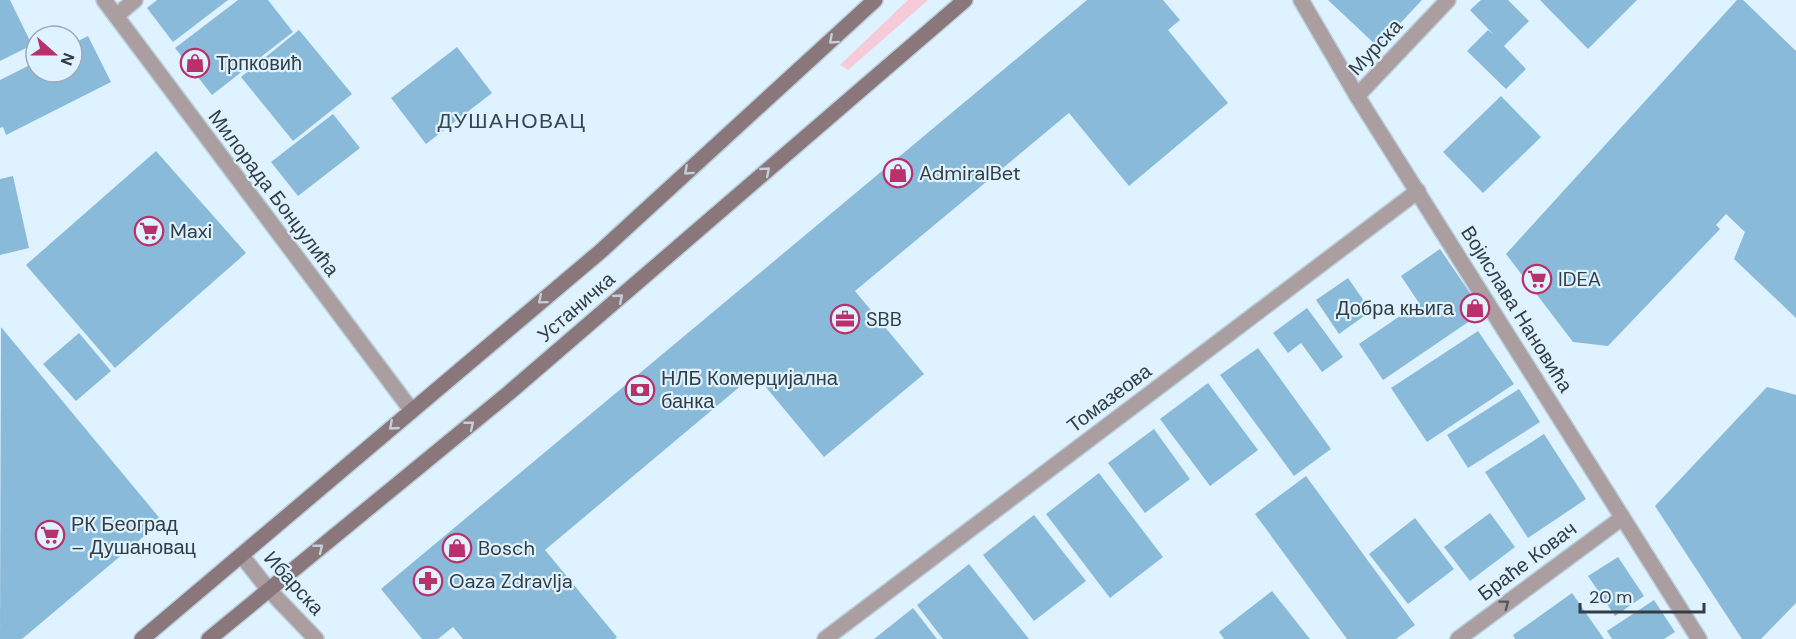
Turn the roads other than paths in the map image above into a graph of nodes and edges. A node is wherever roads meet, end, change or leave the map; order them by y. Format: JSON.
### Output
{"nodes":[{"id":1,"x":104,"y":0,"type":"edge"},
{"id":2,"x":135,"y":0,"type":"edge"},
{"id":3,"x":875,"y":0,"type":"edge"},
{"id":4,"x":965,"y":0,"type":"edge"},
{"id":5,"x":1301,"y":0,"type":"edge"},
{"id":6,"x":1448,"y":0,"type":"edge"},
{"id":7,"x":116,"y":16,"type":"junction"},
{"id":8,"x":1357,"y":96,"type":"junction"},
{"id":9,"x":1418,"y":191,"type":"junction"},
{"id":10,"x":412,"y":411,"type":"junction"},
{"id":11,"x":1622,"y":518,"type":"junction"},
{"id":12,"x":242,"y":555,"type":"junction"},
{"id":13,"x":268,"y":589,"type":"junction"},
{"id":14,"x":142,"y":639,"type":"edge"},
{"id":15,"x":209,"y":639,"type":"edge"},
{"id":16,"x":316,"y":639,"type":"edge"},
{"id":17,"x":825,"y":639,"type":"edge"},
{"id":18,"x":1458,"y":639,"type":"edge"},
{"id":19,"x":1699,"y":639,"type":"edge"}],
"edges":[{"from":1,"to":7,"type":"street","name":"Милорада Бонџулића"},
{"from":2,"to":7,"type":"street"},
{"from":3,"to":10,"type":"main road","name":"Устаничка","one_way":true},
{"from":13,"to":4,"type":"main road","name":"Устаничка","one_way":true},
{"from":5,"to":8,"type":"street","name":"Војислава Нановића"},
{"from":6,"to":8,"type":"street","name":"Мурска"},
{"from":7,"to":10,"type":"street","name":"Милорада Бонџулића"},
{"from":8,"to":9,"type":"street","name":"Војислава Нановића"},
{"from":9,"to":11,"type":"street","name":"Војислава Нановића"},
{"from":9,"to":17,"type":"street","name":"Томазеова"},
{"from":10,"to":12,"type":"main road","name":"Устаничка","one_way":true},
{"from":18,"to":11,"type":"street","name":"Браће Ковач","one_way":true},
{"from":11,"to":19,"type":"street","name":"Војислава Нановића"},
{"from":12,"to":13,"type":"street","name":"Ибарска"},
{"from":12,"to":14,"type":"main road","name":"Устаничка"},
{"from":13,"to":15,"type":"main road","name":"Устаничка"},
{"from":13,"to":16,"type":"street","name":"Ибарска"}]}
